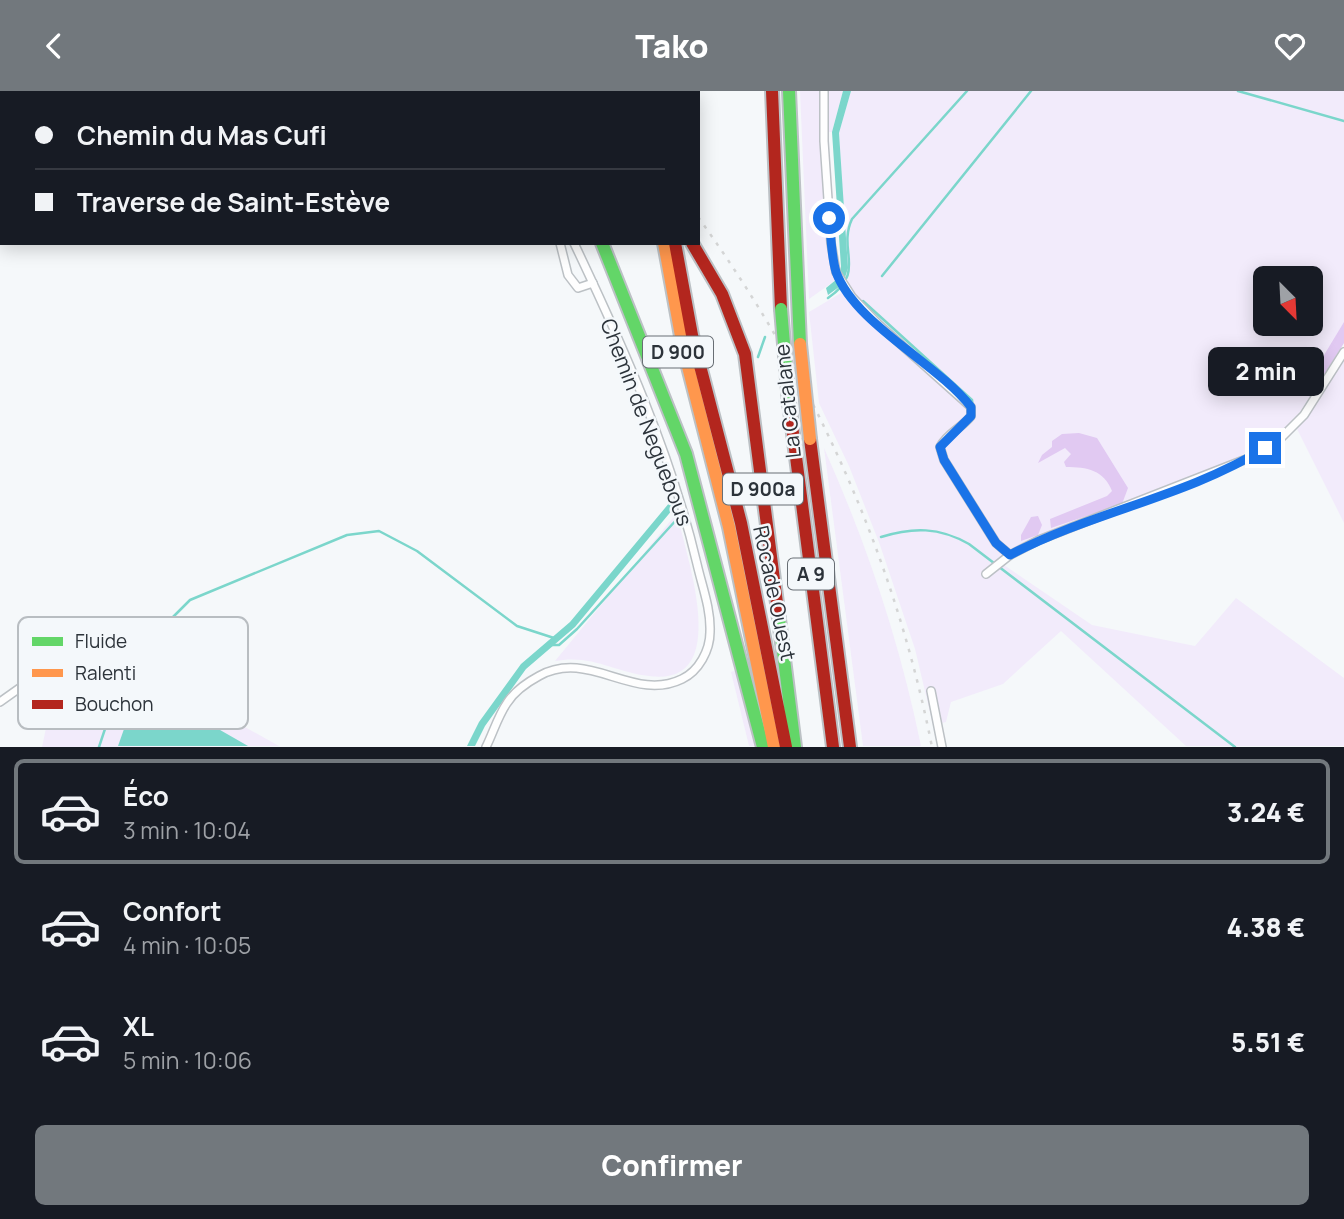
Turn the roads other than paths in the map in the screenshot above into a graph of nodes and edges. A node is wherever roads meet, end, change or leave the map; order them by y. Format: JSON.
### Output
{"nodes":[{"id":1,"x":772,"y":91,"type":"edge"},
{"id":2,"x":789,"y":91,"type":"edge"},
{"id":3,"x":824,"y":91,"type":"edge"},
{"id":4,"x":561,"y":245,"type":"edge"},
{"id":5,"x":574,"y":245,"type":"edge"},
{"id":6,"x":606,"y":245,"type":"edge"},
{"id":7,"x":657,"y":245,"type":"edge"},
{"id":8,"x":664,"y":245,"type":"edge"},
{"id":9,"x":676,"y":245,"type":"edge"},
{"id":10,"x":693,"y":245,"type":"edge"},
{"id":11,"x":593,"y":283,"type":"junction"},
{"id":12,"x":1344,"y":352,"type":"edge"},
{"id":13,"x":713,"y":456,"type":"junction"},
{"id":14,"x":1010,"y":555,"type":"junction"},
{"id":15,"x":986,"y":574,"type":"dead end"},
{"id":16,"x":18,"y":689,"type":"edge"},
{"id":17,"x":931,"y":691,"type":"dead end"},
{"id":18,"x":0,"y":702,"type":"edge"},
{"id":19,"x":486,"y":747,"type":"edge"},
{"id":20,"x":763,"y":747,"type":"edge"},
{"id":21,"x":774,"y":747,"type":"edge"},
{"id":22,"x":786,"y":747,"type":"edge"},
{"id":23,"x":795,"y":747,"type":"edge"},
{"id":24,"x":833,"y":747,"type":"edge"},
{"id":25,"x":850,"y":747,"type":"edge"},
{"id":26,"x":942,"y":747,"type":"edge"}],
"edges":[{"from":1,"to":24,"type":"highway","name":"La Catalane","number":"A 9","bridge":true},
{"from":2,"to":25,"type":"highway","name":"La Catalane","number":"A 9","bridge":true},
{"from":3,"to":14,"type":"street"},
{"from":4,"to":11,"type":"street"},
{"from":5,"to":11,"type":"street","name":"Chemin de Neguebous"},
{"from":6,"to":20,"type":"highway","number":"D 900a"},
{"from":7,"to":13,"type":"highway","number":"D 900"},
{"from":8,"to":13,"type":"highway","name":"Rocade Ouest","number":"D 900"},
{"from":9,"to":22,"type":"highway","name":"Rocade Ouest","number":"D 900"},
{"from":10,"to":23,"type":"highway","number":"D 900a"},
{"from":11,"to":19,"type":"street","name":"Chemin de Neguebous"},
{"from":12,"to":14,"type":"street"},
{"from":13,"to":21,"type":"highway","name":"Rocade Ouest","number":"D 900"},
{"from":14,"to":15,"type":"street"},
{"from":16,"to":18,"type":"street"},
{"from":17,"to":26,"type":"street"}]}
